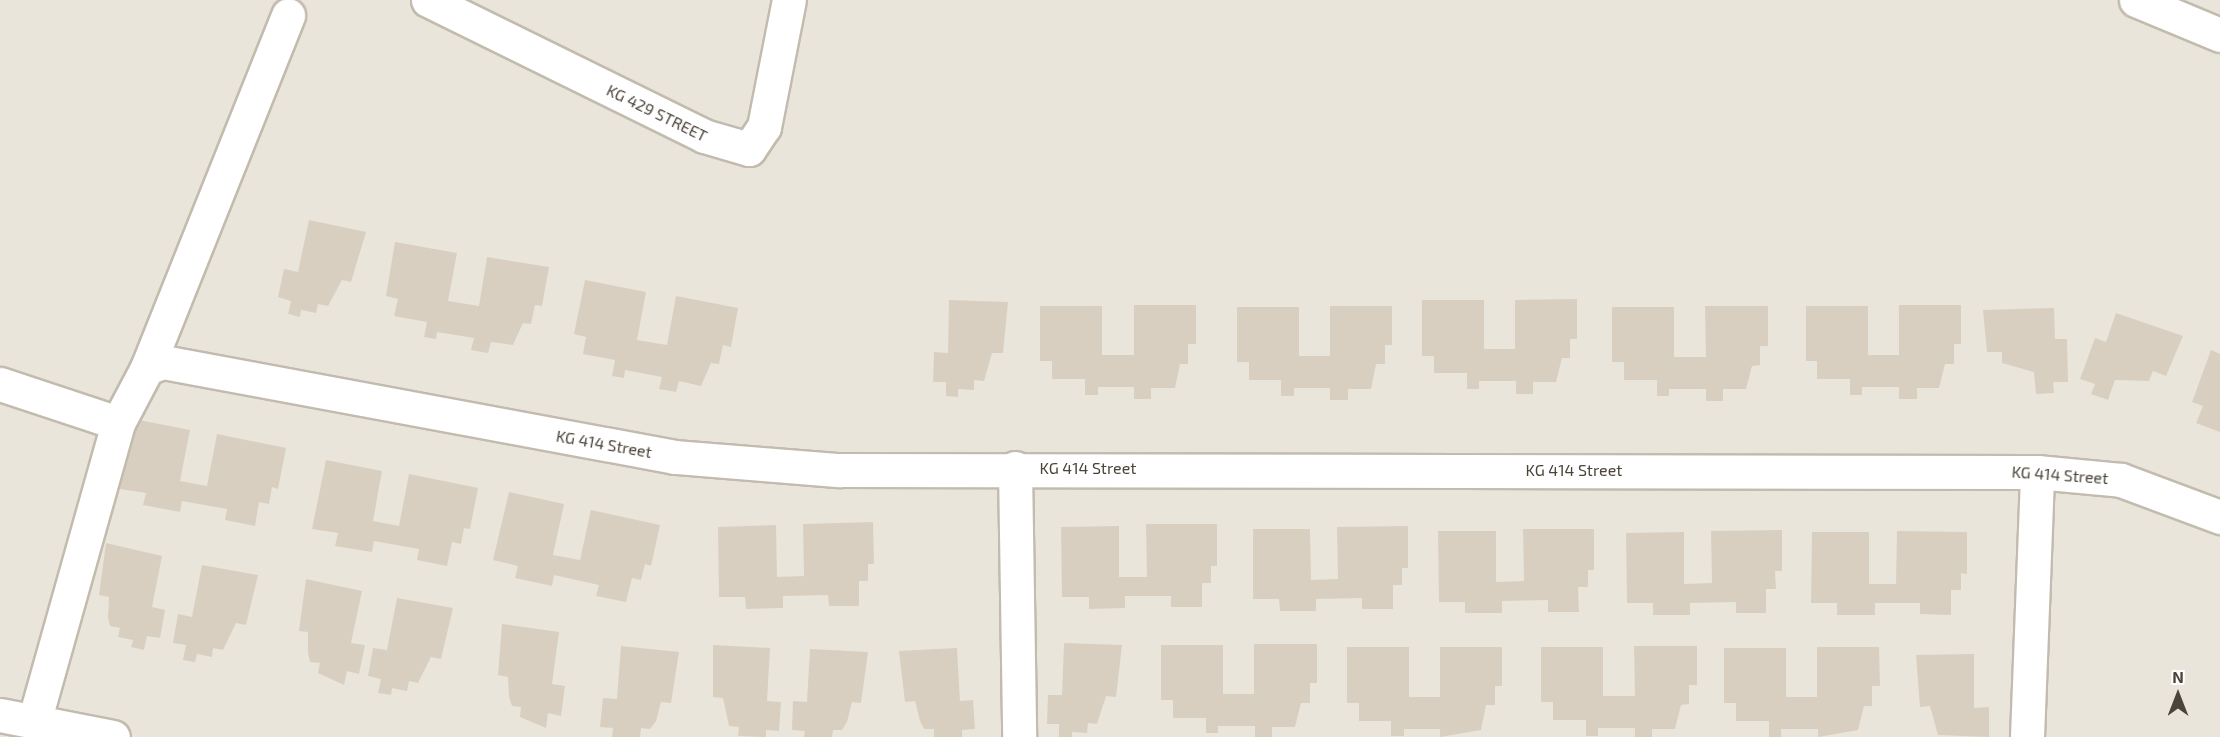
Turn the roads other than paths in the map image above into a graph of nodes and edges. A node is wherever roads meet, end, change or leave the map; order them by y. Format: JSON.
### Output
{"nodes":[{"id":1,"x":428,"y":0,"type":"edge"},
{"id":2,"x":789,"y":0,"type":"edge"},
{"id":3,"x":2136,"y":0,"type":"edge"},
{"id":4,"x":288,"y":15,"type":"dead end"},
{"id":5,"x":2220,"y":35,"type":"edge"},
{"id":6,"x":147,"y":368,"type":"junction"},
{"id":7,"x":0,"y":384,"type":"edge"},
{"id":8,"x":118,"y":423,"type":"junction"},
{"id":9,"x":1015,"y":468,"type":"junction"},
{"id":10,"x":2037,"y":472,"type":"junction"},
{"id":11,"x":2220,"y":517,"type":"edge"},
{"id":12,"x":0,"y":716,"type":"edge"},
{"id":13,"x":34,"y":722,"type":"junction"},
{"id":14,"x":113,"y":737,"type":"edge"},
{"id":15,"x":1019,"y":737,"type":"edge"},
{"id":16,"x":2027,"y":737,"type":"edge"}],
"edges":[{"from":1,"to":2,"type":"street","name":"KG 429 STREET"},
{"from":3,"to":5,"type":"street"},
{"from":4,"to":6,"type":"street"},
{"from":6,"to":8,"type":"street"},
{"from":6,"to":9,"type":"street","name":"KG 414 Street"},
{"from":7,"to":8,"type":"street"},
{"from":8,"to":13,"type":"street"},
{"from":9,"to":10,"type":"street","name":"KG 414 Street"},
{"from":9,"to":15,"type":"street"},
{"from":10,"to":11,"type":"street","name":"KG 414 Street"},
{"from":10,"to":16,"type":"street"},
{"from":12,"to":13,"type":"street"},
{"from":13,"to":14,"type":"street"}]}
